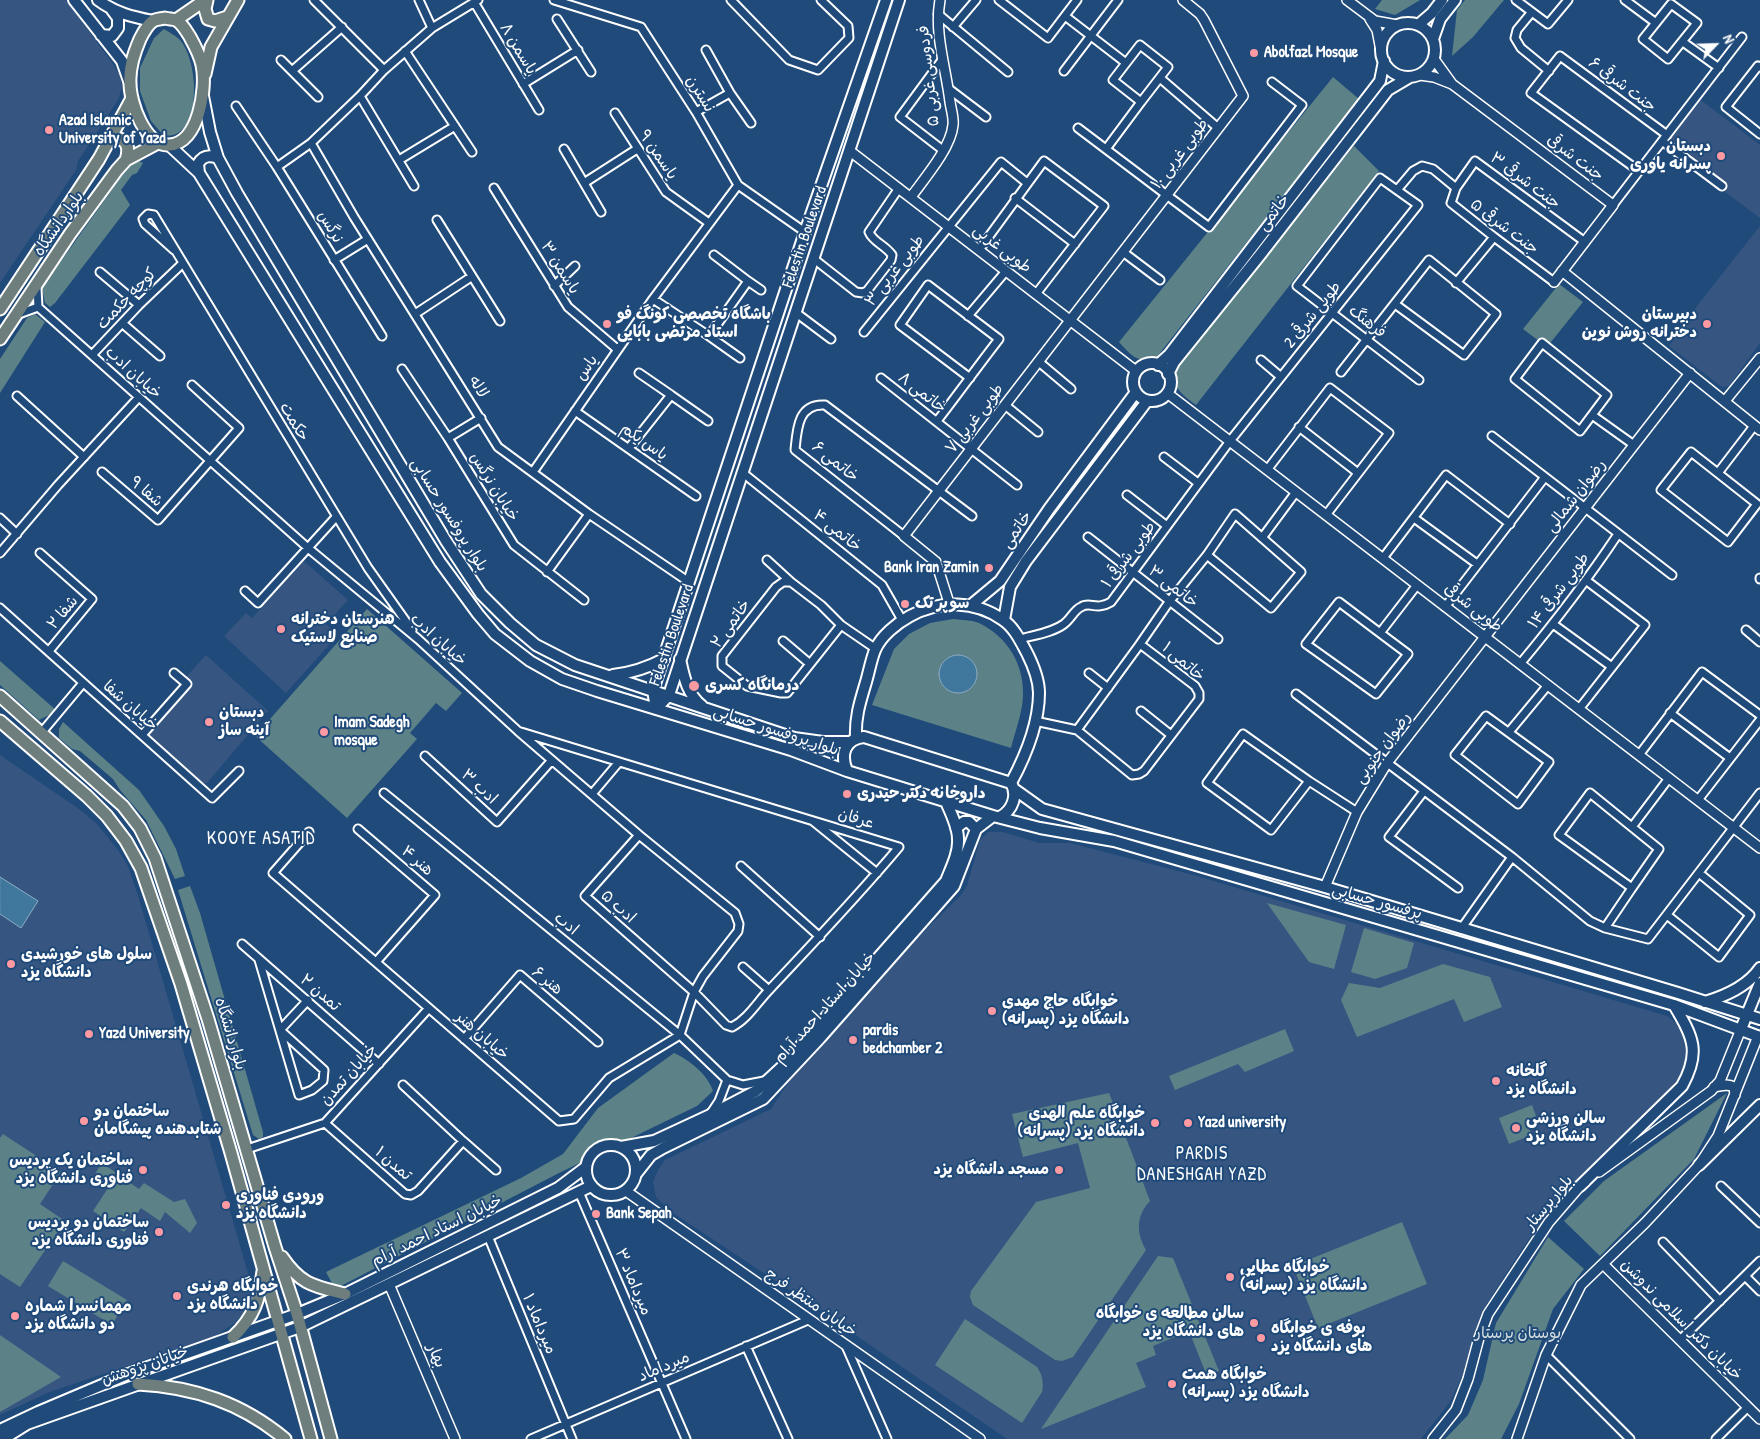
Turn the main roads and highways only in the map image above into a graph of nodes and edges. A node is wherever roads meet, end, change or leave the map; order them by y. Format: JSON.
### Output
{"nodes":[{"id":1,"x":74,"y":0,"type":"edge"},
{"id":2,"x":98,"y":0,"type":"edge"},
{"id":3,"x":206,"y":0,"type":"edge"},
{"id":4,"x":238,"y":0,"type":"edge"},
{"id":5,"x":886,"y":0,"type":"edge"},
{"id":6,"x":899,"y":0,"type":"edge"},
{"id":7,"x":1442,"y":0,"type":"edge"},
{"id":8,"x":1455,"y":0,"type":"edge"},
{"id":9,"x":112,"y":10,"type":"junction"},
{"id":10,"x":227,"y":17,"type":"junction"},
{"id":11,"x":176,"y":20,"type":"junction"},
{"id":12,"x":153,"y":21,"type":"junction"},
{"id":13,"x":1418,"y":24,"type":"junction"},
{"id":14,"x":101,"y":35,"type":"junction"},
{"id":15,"x":1433,"y":38,"type":"junction"},
{"id":16,"x":1383,"y":56,"type":"junction"},
{"id":17,"x":1415,"y":76,"type":"junction"},
{"id":18,"x":204,"y":80,"type":"junction"},
{"id":19,"x":130,"y":83,"type":"junction"},
{"id":20,"x":203,"y":96,"type":"junction"},
{"id":21,"x":132,"y":98,"type":"junction"},
{"id":22,"x":108,"y":142,"type":"junction"},
{"id":23,"x":164,"y":144,"type":"junction"},
{"id":24,"x":218,"y":158,"type":"junction"},
{"id":25,"x":126,"y":160,"type":"junction"},
{"id":26,"x":199,"y":173,"type":"junction"},
{"id":27,"x":0,"y":309,"type":"edge"},
{"id":28,"x":0,"y":339,"type":"edge"},
{"id":29,"x":1158,"y":364,"type":"junction"},
{"id":30,"x":1168,"y":374,"type":"junction"},
{"id":31,"x":1136,"y":392,"type":"junction"},
{"id":32,"x":1147,"y":400,"type":"junction"},
{"id":33,"x":970,"y":606,"type":"junction"},
{"id":34,"x":1004,"y":620,"type":"junction"},
{"id":35,"x":664,"y":659,"type":"junction"},
{"id":36,"x":680,"y":659,"type":"junction"},
{"id":37,"x":606,"y":676,"type":"junction"},
{"id":38,"x":654,"y":690,"type":"junction"},
{"id":39,"x":669,"y":695,"type":"junction"},
{"id":40,"x":0,"y":696,"type":"edge"},
{"id":41,"x":656,"y":709,"type":"junction"},
{"id":42,"x":709,"y":711,"type":"junction"},
{"id":43,"x":0,"y":722,"type":"edge"},
{"id":44,"x":853,"y":740,"type":"junction"},
{"id":45,"x":847,"y":771,"type":"junction"},
{"id":46,"x":1012,"y":786,"type":"junction"},
{"id":47,"x":946,"y":802,"type":"junction"},
{"id":48,"x":997,"y":817,"type":"junction"},
{"id":49,"x":956,"y":828,"type":"junction"},
{"id":50,"x":976,"y":829,"type":"junction"},
{"id":51,"x":1760,"y":968,"type":"edge"},
{"id":52,"x":1760,"y":983,"type":"edge"},
{"id":53,"x":1705,"y":1002,"type":"junction"},
{"id":54,"x":1674,"y":1005,"type":"junction"},
{"id":55,"x":1747,"y":1014,"type":"junction"},
{"id":56,"x":208,"y":1019,"type":"junction"},
{"id":57,"x":1760,"y":1019,"type":"edge"},
{"id":58,"x":193,"y":1025,"type":"junction"},
{"id":59,"x":1741,"y":1029,"type":"junction"},
{"id":60,"x":1759,"y":1034,"type":"edge"},
{"id":61,"x":1760,"y":1105,"type":"edge"},
{"id":62,"x":622,"y":1147,"type":"junction"},
{"id":63,"x":586,"y":1166,"type":"junction"},
{"id":64,"x":1699,"y":1166,"type":"road end"},
{"id":65,"x":636,"y":1174,"type":"junction"},
{"id":66,"x":592,"y":1186,"type":"junction"},
{"id":67,"x":1580,"y":1186,"type":"road end"},
{"id":68,"x":275,"y":1247,"type":"junction"},
{"id":69,"x":264,"y":1267,"type":"junction"},
{"id":70,"x":344,"y":1294,"type":"junction"},
{"id":71,"x":297,"y":1314,"type":"junction"},
{"id":72,"x":279,"y":1320,"type":"junction"},
{"id":73,"x":300,"y":1327,"type":"junction"},
{"id":74,"x":282,"y":1334,"type":"junction"},
{"id":75,"x":233,"y":1337,"type":"junction"},
{"id":76,"x":138,"y":1384,"type":"junction"},
{"id":77,"x":0,"y":1430,"type":"edge"},
{"id":78,"x":3,"y":1439,"type":"edge"},
{"id":79,"x":285,"y":1439,"type":"edge"},
{"id":80,"x":311,"y":1439,"type":"edge"},
{"id":81,"x":332,"y":1439,"type":"edge"}],
"edges":[{"from":1,"to":14,"type":"main road"},
{"from":2,"to":9,"type":"main road"},
{"from":3,"to":10,"type":"main road"},
{"from":3,"to":11,"type":"main road"},
{"from":4,"to":10,"type":"main road"},
{"from":5,"to":35,"type":"main road","name":"Felestin Boulevard"},
{"from":6,"to":36,"type":"main road","name":"Felestin Boulevard"},
{"from":7,"to":13,"type":"main road"},
{"from":8,"to":15,"type":"main road"},
{"from":9,"to":12,"type":"main road"},
{"from":9,"to":14,"type":"main road"},
{"from":10,"to":18,"type":"main road"},
{"from":11,"to":12,"type":"main road"},
{"from":11,"to":18,"type":"main road"},
{"from":12,"to":19,"type":"main road"},
{"from":13,"to":15,"type":"main road"},
{"from":13,"to":16,"type":"main road"},
{"from":14,"to":19,"type":"main road"},
{"from":15,"to":17,"type":"main road"},
{"from":16,"to":17,"type":"main road"},
{"from":16,"to":29,"type":"main road","name":"خاتمی"},
{"from":17,"to":30,"type":"main road","name":"خاتمی"},
{"from":18,"to":20,"type":"main road"},
{"from":19,"to":21,"type":"main road"},
{"from":20,"to":23,"type":"main road"},
{"from":20,"to":24,"type":"main road","name":"بلوار پروفسور حسابی"},
{"from":21,"to":22,"type":"main road","name":"بلواردانشگاه"},
{"from":21,"to":23,"type":"main road"},
{"from":22,"to":25,"type":"main road"},
{"from":22,"to":27,"type":"main road","name":"بلواردانشگاه"},
{"from":23,"to":25,"type":"main road","name":"بلواردانشگاه"},
{"from":23,"to":26,"type":"main road","name":"بلوار پروفسور حسابی"},
{"from":24,"to":26,"type":"main road"},
{"from":24,"to":37,"type":"main road","name":"بلوار پروفسور حسابی"},
{"from":25,"to":28,"type":"main road","name":"بلواردانشگاه"},
{"from":26,"to":41,"type":"main road","name":"بلوار پروفسور حسابی"},
{"from":29,"to":30,"type":"main road"},
{"from":29,"to":31,"type":"main road"},
{"from":30,"to":32,"type":"main road"},
{"from":31,"to":32,"type":"main road"},
{"from":31,"to":33,"type":"main road","name":"خاتمی"},
{"from":32,"to":34,"type":"main road","name":"خاتمی"},
{"from":33,"to":34,"type":"main road"},
{"from":33,"to":44,"type":"main road"},
{"from":34,"to":46,"type":"main road"},
{"from":35,"to":37,"type":"main road"},
{"from":35,"to":38,"type":"main road","name":"Felestin Boulevard"},
{"from":36,"to":39,"type":"main road","name":"Felestin Boulevard"},
{"from":36,"to":42,"type":"main road"},
{"from":37,"to":38,"type":"main road","name":"بلوار پروفسور حسابی"},
{"from":38,"to":39,"type":"main road","name":"بلوار پروفسور حسابی"},
{"from":38,"to":41,"type":"main road","name":"Felestin Boulevard"},
{"from":39,"to":41,"type":"main road","name":"Felestin Boulevard"},
{"from":39,"to":42,"type":"main road","name":"بلوار پروفسور حسابی"},
{"from":40,"to":56,"type":"main road","name":"بلواردانشگاه"},
{"from":41,"to":45,"type":"main road","name":"بلوار پروفسور حسابی"},
{"from":42,"to":44,"type":"main road","name":"بلوار پروفسور حسابی"},
{"from":43,"to":58,"type":"main road","name":"بلواردانشگاه"},
{"from":44,"to":45,"type":"main road"},
{"from":44,"to":46,"type":"main road","name":"بلوار پروفسور حسابی"},
{"from":45,"to":47,"type":"main road","name":"بلوار پروفسور حسابی"},
{"from":46,"to":48,"type":"main road"},
{"from":46,"to":53,"type":"main road","name":"پرفسور حسابی"},
{"from":47,"to":48,"type":"main road","name":"پرفسور حسابی"},
{"from":47,"to":49,"type":"main road"},
{"from":48,"to":50,"type":"main road"},
{"from":48,"to":54,"type":"main road","name":"پرفسور حسابی"},
{"from":49,"to":50,"type":"main road"},
{"from":49,"to":62,"type":"main road","name":"خیابان استاد احمد آرام"},
{"from":50,"to":65,"type":"main road","name":"خیابان استاد احمد آرام"},
{"from":51,"to":53,"type":"main road"},
{"from":52,"to":55,"type":"main road"},
{"from":53,"to":55,"type":"main road","name":"پرفسور حسابی"},
{"from":54,"to":59,"type":"main road","name":"پرفسور حسابی"},
{"from":54,"to":67,"type":"main road"},
{"from":55,"to":57,"type":"main road","name":"پرفسور حسابی"},
{"from":55,"to":59,"type":"main road"},
{"from":56,"to":58,"type":"main road"},
{"from":56,"to":68,"type":"main road","name":"بلواردانشگاه"},
{"from":58,"to":69,"type":"main road","name":"بلواردانشگاه"},
{"from":59,"to":60,"type":"main road","name":"پرفسور حسابی"},
{"from":61,"to":64,"type":"main road"},
{"from":62,"to":63,"type":"main road"},
{"from":62,"to":65,"type":"main road"},
{"from":63,"to":66,"type":"main road"},
{"from":63,"to":70,"type":"main road","name":"خیابان استاد احمد آرام"},
{"from":65,"to":66,"type":"main road"},
{"from":66,"to":73,"type":"main road","name":"خیابان استاد احمد آرام"},
{"from":68,"to":70,"type":"main road"},
{"from":68,"to":71,"type":"main road","name":"بلواردانشگاه"},
{"from":69,"to":72,"type":"main road","name":"بلواردانشگاه"},
{"from":69,"to":75,"type":"main road"},
{"from":70,"to":71,"type":"main road","name":"خیابان استاد احمد آرام"},
{"from":71,"to":72,"type":"main road","name":"خیابان استاد احمد آرام"},
{"from":71,"to":73,"type":"main road","name":"بلواردانشگاه"},
{"from":72,"to":74,"type":"main road","name":"بلواردانشگاه"},
{"from":72,"to":75,"type":"main road","name":"خیابان پژوهش"},
{"from":73,"to":74,"type":"main road","name":"خیابان پژوهش"},
{"from":73,"to":81,"type":"main road","name":"بلواردانشگاه"},
{"from":74,"to":76,"type":"main road","name":"خیابان پژوهش"},
{"from":74,"to":80,"type":"main road","name":"بلواردانشگاه"},
{"from":75,"to":77,"type":"main road","name":"خیابان پژوهش"},
{"from":76,"to":78,"type":"main road","name":"خیابان پژوهش"},
{"from":76,"to":79,"type":"main road"}]}
